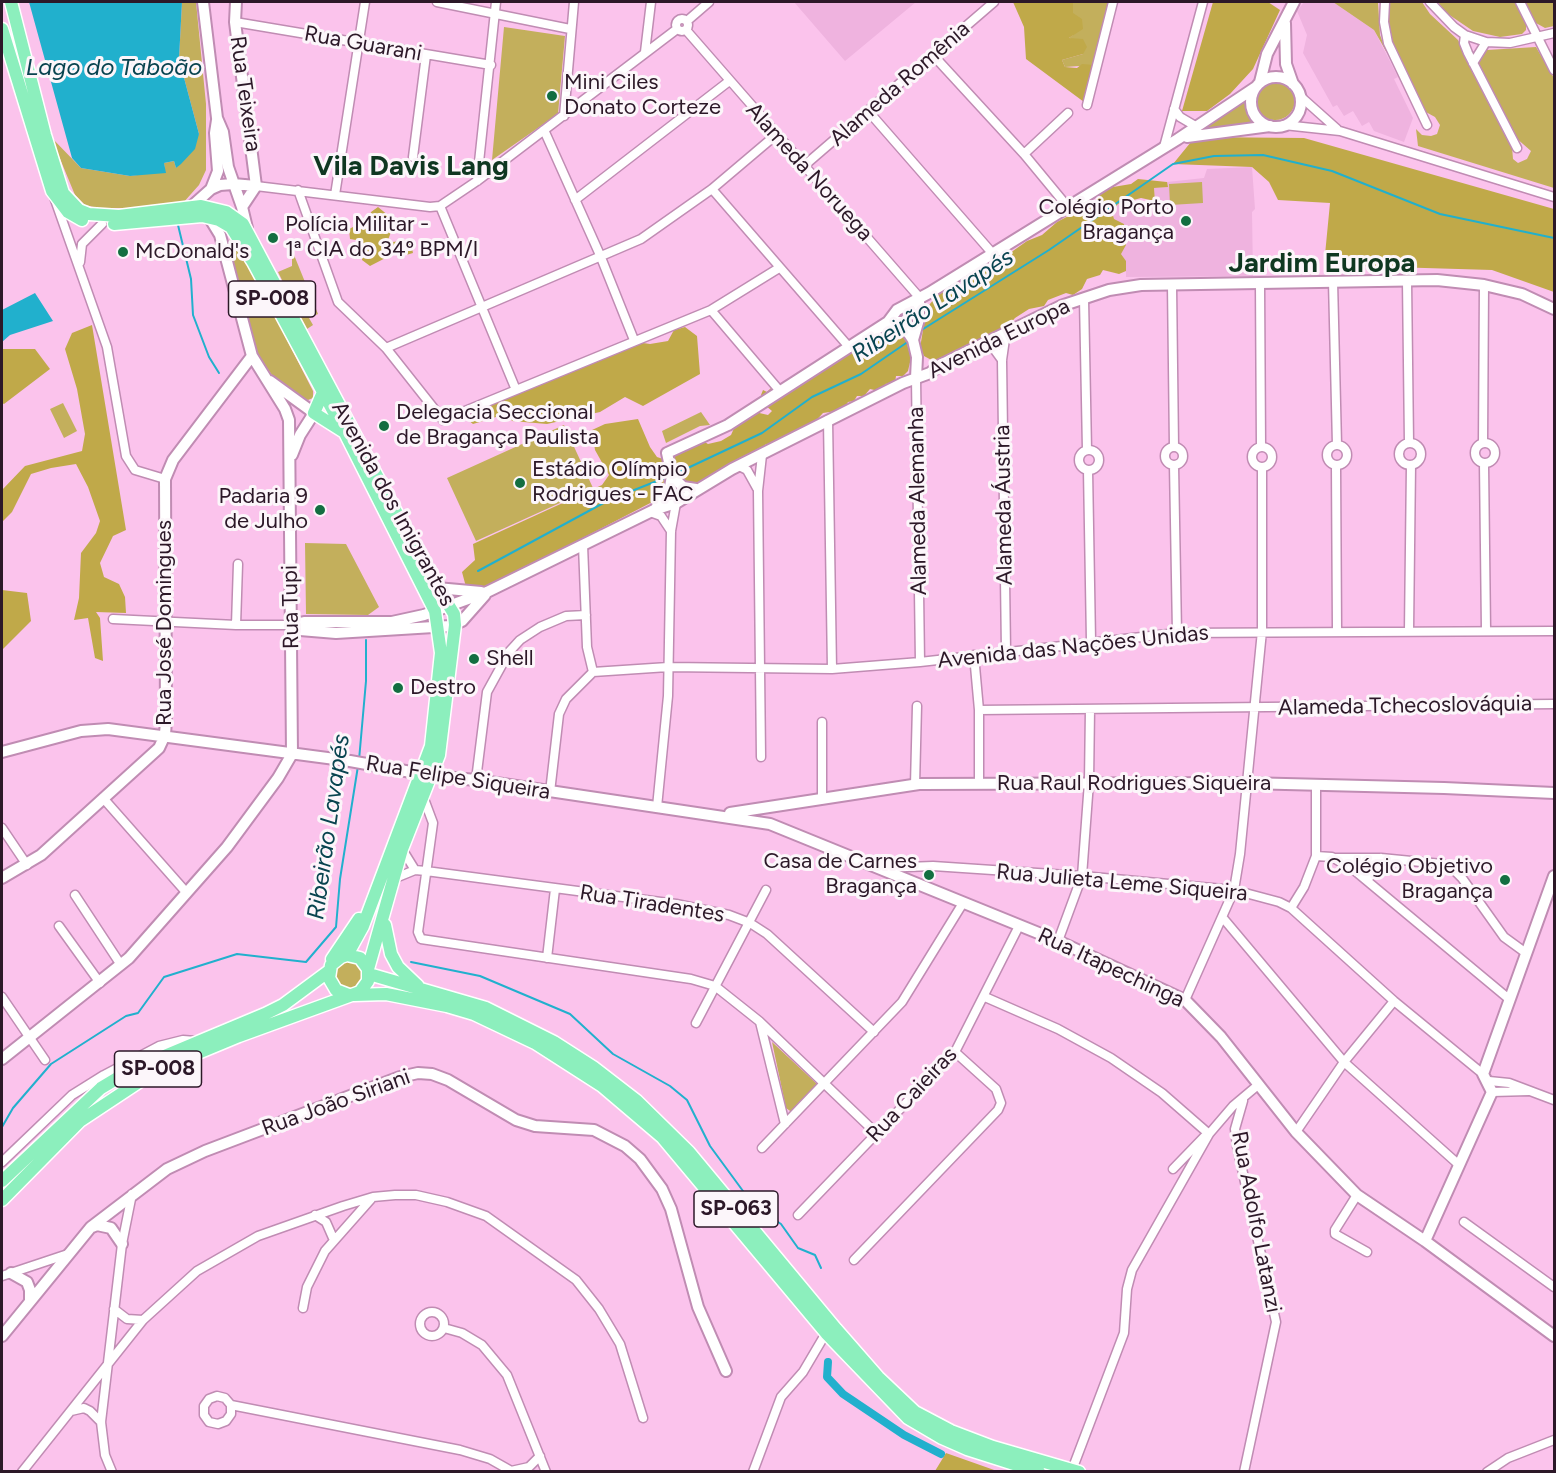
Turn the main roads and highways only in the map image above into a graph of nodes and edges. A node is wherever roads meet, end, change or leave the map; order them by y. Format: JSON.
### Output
{"nodes":[{"id":1,"x":11,"y":2,"type":"edge"},
{"id":2,"x":2,"y":32,"type":"edge"},
{"id":3,"x":212,"y":212,"type":"junction"},
{"id":4,"x":103,"y":220,"type":"junction"},
{"id":5,"x":325,"y":388,"type":"junction"},
{"id":6,"x":345,"y":433,"type":"junction"},
{"id":7,"x":373,"y":898,"type":"junction"},
{"id":8,"x":385,"y":911,"type":"junction"},
{"id":9,"x":347,"y":955,"type":"junction"},
{"id":10,"x":329,"y":972,"type":"junction"},
{"id":11,"x":369,"y":972,"type":"junction"},
{"id":12,"x":316,"y":979,"type":"junction"},
{"id":13,"x":424,"y":991,"type":"junction"},
{"id":14,"x":351,"y":995,"type":"junction"},
{"id":15,"x":2,"y":1181,"type":"edge"},
{"id":16,"x":2,"y":1200,"type":"edge"},
{"id":17,"x":1076,"y":1471,"type":"edge"},
{"id":18,"x":1039,"y":1472,"type":"edge"}],
"edges":[{"from":1,"to":4,"type":"main road","number":"SP-008"},
{"from":2,"to":4,"type":"main road","number":"SP-008"},
{"from":3,"to":4,"type":"main road","number":"SP-008"},
{"from":3,"to":4,"type":"main road","number":"SP-008"},
{"from":3,"to":5,"type":"main road","name":"Avenida dos Imigrantes","number":"SP-008"},
{"from":3,"to":5,"type":"main road","name":"Avenida dos Imigrantes","number":"SP-008"},
{"from":5,"to":6,"type":"main road","name":"Avenida dos Imigrantes","number":"SP-008"},
{"from":5,"to":6,"type":"main road"},
{"from":5,"to":8,"type":"main road","name":"Avenida dos Imigrantes","number":"SP-008"},
{"from":6,"to":7,"type":"main road","name":"Avenida dos Imigrantes","number":"SP-008"},
{"from":7,"to":9,"type":"main road","number":"SP-008"},
{"from":7,"to":12,"type":"main road"},
{"from":8,"to":11,"type":"main road","name":"Avenida dos Imigrantes","number":"SP-008"},
{"from":8,"to":13,"type":"main road","number":"SP-063"},
{"from":9,"to":10,"type":"main road","number":"SP-008"},
{"from":9,"to":11,"type":"main road"},
{"from":10,"to":12,"type":"main road","number":"SP-008"},
{"from":10,"to":14,"type":"main road"},
{"from":11,"to":13,"type":"main road","number":"SP-063"},
{"from":11,"to":14,"type":"main road","name":"Avenida dos Imigrantes","number":"SP-008"},
{"from":12,"to":15,"type":"main road","number":"SP-008"},
{"from":13,"to":17,"type":"main road","number":"SP-063"},
{"from":14,"to":16,"type":"main road","number":"SP-008"},
{"from":14,"to":18,"type":"main road","number":"SP-063"}]}
